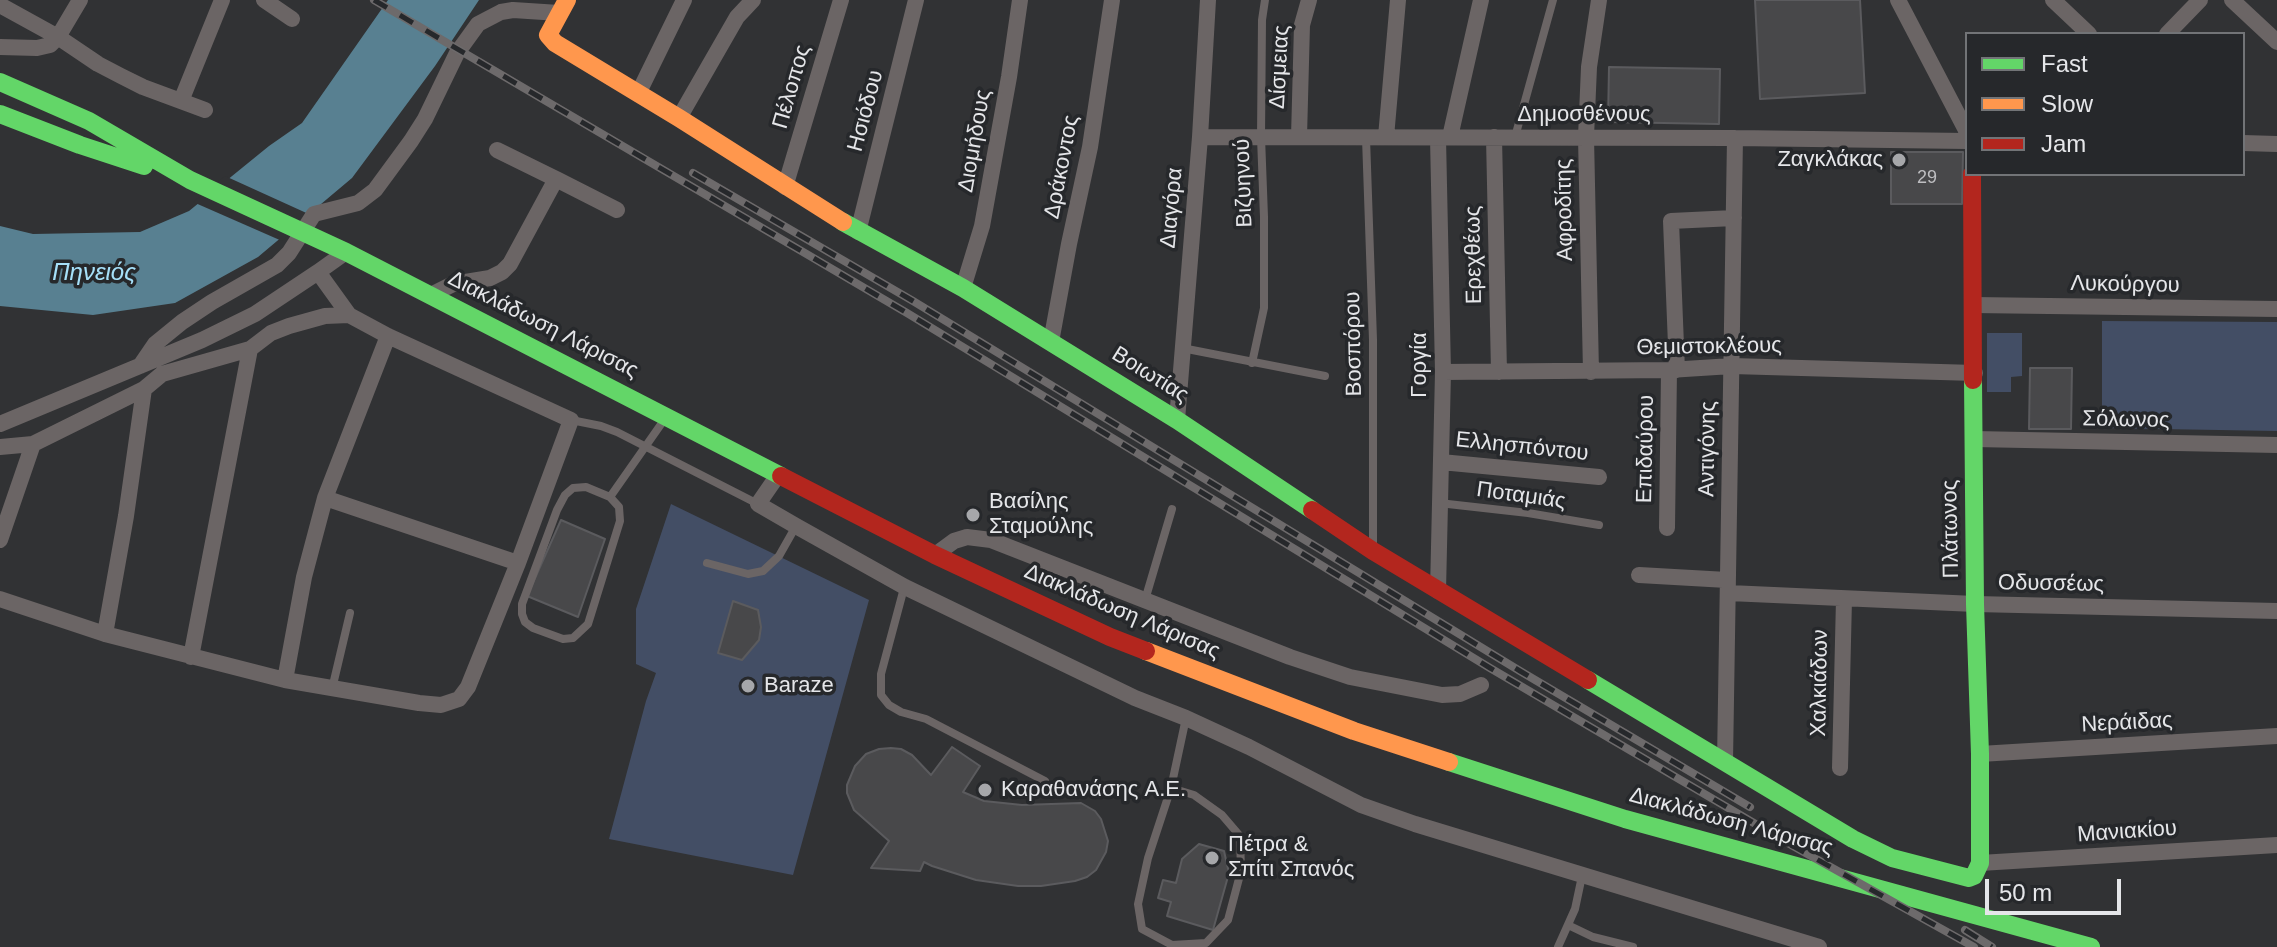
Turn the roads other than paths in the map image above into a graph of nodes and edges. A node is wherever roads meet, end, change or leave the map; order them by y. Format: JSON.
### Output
{"nodes":[{"id":1,"x":80,"y":0,"type":"edge"},
{"id":2,"x":222,"y":0,"type":"edge"},
{"id":3,"x":264,"y":0,"type":"edge"},
{"id":4,"x":684,"y":0,"type":"edge"},
{"id":5,"x":753,"y":0,"type":"edge"},
{"id":6,"x":841,"y":0,"type":"edge"},
{"id":7,"x":916,"y":0,"type":"edge"},
{"id":8,"x":1020,"y":0,"type":"edge"},
{"id":9,"x":1112,"y":0,"type":"edge"},
{"id":10,"x":1208,"y":0,"type":"edge"},
{"id":11,"x":1265,"y":0,"type":"edge"},
{"id":12,"x":1309,"y":0,"type":"edge"},
{"id":13,"x":1398,"y":0,"type":"edge"},
{"id":14,"x":1481,"y":0,"type":"edge"},
{"id":15,"x":1553,"y":0,"type":"edge"},
{"id":16,"x":1599,"y":0,"type":"edge"},
{"id":17,"x":1898,"y":0,"type":"edge"},
{"id":18,"x":2053,"y":0,"type":"edge"},
{"id":19,"x":2200,"y":0,"type":"edge"},
{"id":20,"x":2232,"y":0,"type":"edge"},
{"id":21,"x":0,"y":5,"type":"edge"},
{"id":22,"x":529,"y":5,"type":"edge"},
{"id":23,"x":563,"y":6,"type":"edge"},
{"id":24,"x":292,"y":19,"type":"dead end"},
{"id":25,"x":2087,"y":32,"type":"edge"},
{"id":26,"x":2169,"y":32,"type":"edge"},
{"id":27,"x":58,"y":37,"type":"junction"},
{"id":28,"x":2277,"y":42,"type":"edge"},
{"id":29,"x":0,"y":47,"type":"edge"},
{"id":30,"x":0,"y":82,"type":"edge"},
{"id":31,"x":638,"y":94,"type":"junction"},
{"id":32,"x":181,"y":101,"type":"junction"},
{"id":33,"x":205,"y":110,"type":"dead end"},
{"id":34,"x":0,"y":114,"type":"edge"},
{"id":35,"x":679,"y":118,"type":"junction"},
{"id":36,"x":1965,"y":128,"type":"edge"},
{"id":37,"x":1200,"y":137,"type":"junction"},
{"id":38,"x":1261,"y":137,"type":"junction"},
{"id":39,"x":1299,"y":137,"type":"junction"},
{"id":40,"x":1366,"y":137,"type":"junction"},
{"id":41,"x":1386,"y":137,"type":"junction"},
{"id":42,"x":1444,"y":137,"type":"junction"},
{"id":43,"x":1494,"y":137,"type":"junction"},
{"id":44,"x":1515,"y":137,"type":"junction"},
{"id":45,"x":1586,"y":137,"type":"junction"},
{"id":46,"x":1735,"y":138,"type":"junction"},
{"id":47,"x":1965,"y":141,"type":"edge"},
{"id":48,"x":2245,"y":143,"type":"edge"},
{"id":49,"x":2277,"y":144,"type":"edge"},
{"id":50,"x":497,"y":150,"type":"dead end"},
{"id":51,"x":1972,"y":176,"type":"edge"},
{"id":52,"x":556,"y":179,"type":"junction"},
{"id":53,"x":190,"y":180,"type":"junction"},
{"id":54,"x":785,"y":187,"type":"junction"},
{"id":55,"x":617,"y":210,"type":"dead end"},
{"id":56,"x":1734,"y":218,"type":"junction"},
{"id":57,"x":858,"y":232,"type":"junction"},
{"id":58,"x":346,"y":252,"type":"junction"},
{"id":59,"x":318,"y":272,"type":"junction"},
{"id":60,"x":963,"y":288,"type":"junction"},
{"id":61,"x":431,"y":295,"type":"junction"},
{"id":62,"x":1973,"y":305,"type":"junction"},
{"id":63,"x":2277,"y":309,"type":"edge"},
{"id":64,"x":349,"y":315,"type":"junction"},
{"id":65,"x":388,"y":336,"type":"junction"},
{"id":66,"x":1051,"y":342,"type":"junction"},
{"id":67,"x":1182,"y":348,"type":"junction"},
{"id":68,"x":250,"y":349,"type":"junction"},
{"id":69,"x":1252,"y":363,"type":"junction"},
{"id":70,"x":140,"y":366,"type":"junction"},
{"id":71,"x":1732,"y":366,"type":"junction"},
{"id":72,"x":1673,"y":370,"type":"junction"},
{"id":73,"x":1443,"y":372,"type":"junction"},
{"id":74,"x":1499,"y":372,"type":"junction"},
{"id":75,"x":1591,"y":372,"type":"junction"},
{"id":76,"x":1975,"y":373,"type":"junction"},
{"id":77,"x":1325,"y":376,"type":"dead end"},
{"id":78,"x":144,"y":389,"type":"junction"},
{"id":79,"x":667,"y":416,"type":"junction"},
{"id":80,"x":571,"y":420,"type":"junction"},
{"id":81,"x":1177,"y":420,"type":"junction"},
{"id":82,"x":0,"y":424,"type":"edge"},
{"id":83,"x":1974,"y":439,"type":"junction"},
{"id":84,"x":33,"y":444,"type":"junction"},
{"id":85,"x":2277,"y":445,"type":"edge"},
{"id":86,"x":0,"y":447,"type":"edge"},
{"id":87,"x":646,"y":447,"type":"junction"},
{"id":88,"x":1441,"y":462,"type":"junction"},
{"id":89,"x":778,"y":475,"type":"junction"},
{"id":90,"x":1599,"y":477,"type":"dead end"},
{"id":91,"x":610,"y":497,"type":"junction"},
{"id":92,"x":325,"y":498,"type":"junction"},
{"id":93,"x":1439,"y":503,"type":"junction"},
{"id":94,"x":758,"y":504,"type":"junction"},
{"id":95,"x":1172,"y":509,"type":"dead end"},
{"id":96,"x":1599,"y":525,"type":"dead end"},
{"id":97,"x":796,"y":526,"type":"junction"},
{"id":98,"x":1667,"y":528,"type":"dead end"},
{"id":99,"x":0,"y":540,"type":"edge"},
{"id":100,"x":1373,"y":551,"type":"junction"},
{"id":101,"x":935,"y":555,"type":"junction"},
{"id":102,"x":518,"y":563,"type":"junction"},
{"id":103,"x":707,"y":563,"type":"dead end"},
{"id":104,"x":1639,"y":575,"type":"dead end"},
{"id":105,"x":1728,"y":586,"type":"junction"},
{"id":106,"x":905,"y":587,"type":"junction"},
{"id":107,"x":1438,"y":591,"type":"junction"},
{"id":108,"x":0,"y":599,"type":"edge"},
{"id":109,"x":1844,"y":599,"type":"junction"},
{"id":110,"x":1145,"y":600,"type":"junction"},
{"id":111,"x":1975,"y":604,"type":"junction"},
{"id":112,"x":2277,"y":611,"type":"edge"},
{"id":113,"x":350,"y":613,"type":"dead end"},
{"id":114,"x":105,"y":634,"type":"junction"},
{"id":115,"x":191,"y":657,"type":"junction"},
{"id":116,"x":285,"y":680,"type":"junction"},
{"id":117,"x":1481,"y":685,"type":"dead end"},
{"id":118,"x":332,"y":689,"type":"junction"},
{"id":119,"x":1186,"y":718,"type":"junction"},
{"id":120,"x":2277,"y":736,"type":"edge"},
{"id":121,"x":1980,"y":754,"type":"junction"},
{"id":122,"x":1725,"y":762,"type":"junction"},
{"id":123,"x":1840,"y":768,"type":"dead end"},
{"id":124,"x":1045,"y":781,"type":"dead end"},
{"id":125,"x":1171,"y":788,"type":"junction"},
{"id":126,"x":2277,"y":845,"type":"edge"},
{"id":127,"x":1975,"y":871,"type":"junction"},
{"id":128,"x":1582,"y":876,"type":"junction"},
{"id":129,"x":1568,"y":925,"type":"junction"},
{"id":130,"x":1558,"y":947,"type":"edge"},
{"id":131,"x":1633,"y":947,"type":"edge"},
{"id":132,"x":1819,"y":947,"type":"edge"},
{"id":133,"x":2091,"y":947,"type":"edge"}],
"edges":[{"from":1,"to":27,"type":"street"},
{"from":2,"to":32,"type":"street"},
{"from":3,"to":24,"type":"street"},
{"from":4,"to":31,"type":"street"},
{"from":5,"to":35,"type":"street"},
{"from":6,"to":54,"type":"street","name":"Πέλοπος"},
{"from":7,"to":57,"type":"street","name":"Ησιόδου"},
{"from":8,"to":60,"type":"street","name":"Διομήδους"},
{"from":9,"to":66,"type":"street","name":"Δράκοντος"},
{"from":10,"to":37,"type":"street","name":"Διαγόρα"},
{"from":11,"to":38,"type":"lane","name":"Βιζυηνού"},
{"from":12,"to":39,"type":"street","name":"Δίσμειας"},
{"from":13,"to":41,"type":"street"},
{"from":14,"to":42,"type":"street","name":"Γοργία"},
{"from":15,"to":44,"type":"lane"},
{"from":16,"to":45,"type":"street","name":"Αφροδίτης"},
{"from":17,"to":36,"type":"street"},
{"from":18,"to":25,"type":"street"},
{"from":19,"to":26,"type":"street"},
{"from":20,"to":28,"type":"street"},
{"from":21,"to":27,"type":"street"},
{"from":22,"to":23,"type":"street"},
{"from":22,"to":70,"type":"street"},
{"from":23,"to":31,"type":"main road","name":"Βοιωτίας"},
{"from":27,"to":29,"type":"street"},
{"from":27,"to":32,"type":"street"},
{"from":30,"to":53,"type":"main road","name":"Διακλάδωση Λάρισας"},
{"from":31,"to":35,"type":"main road","name":"Βοιωτίας"},
{"from":32,"to":33,"type":"street"},
{"from":34,"to":53,"type":"main road","name":"Διακλάδωση Λάρισας"},
{"from":35,"to":54,"type":"main road","name":"Βοιωτίας"},
{"from":37,"to":38,"type":"street","name":"Δημοσθένους"},
{"from":37,"to":67,"type":"street","name":"Διαγόρα"},
{"from":38,"to":39,"type":"street","name":"Δημοσθένους"},
{"from":38,"to":69,"type":"lane","name":"Βιζυηνού"},
{"from":39,"to":40,"type":"street","name":"Δημοσθένους"},
{"from":40,"to":41,"type":"street","name":"Δημοσθένους"},
{"from":40,"to":100,"type":"lane","name":"Βοσπόρου"},
{"from":41,"to":42,"type":"street","name":"Δημοσθένους"},
{"from":42,"to":43,"type":"street","name":"Δημοσθένους"},
{"from":42,"to":73,"type":"street","name":"Γοργία"},
{"from":43,"to":44,"type":"street","name":"Δημοσθένους"},
{"from":43,"to":74,"type":"street","name":"Ερεχθέως"},
{"from":44,"to":45,"type":"street","name":"Δημοσθένους"},
{"from":45,"to":46,"type":"street","name":"Δημοσθένους"},
{"from":45,"to":75,"type":"street","name":"Αφροδίτης"},
{"from":46,"to":47,"type":"street","name":"Δημοσθένους"},
{"from":46,"to":56,"type":"street","name":"Αντιγόνης"},
{"from":48,"to":49,"type":"street"},
{"from":50,"to":52,"type":"street"},
{"from":51,"to":62,"type":"main road","name":"Πλάτωνος"},
{"from":52,"to":55,"type":"street"},
{"from":52,"to":61,"type":"street"},
{"from":53,"to":58,"type":"main road","name":"Διακλάδωση Λάρισας"},
{"from":54,"to":57,"type":"main road","name":"Βοιωτίας"},
{"from":56,"to":71,"type":"street","name":"Αντιγόνης"},
{"from":56,"to":72,"type":"street","name":"Επιδαύρου"},
{"from":57,"to":60,"type":"main road","name":"Βοιωτίας"},
{"from":58,"to":59,"type":"street"},
{"from":58,"to":61,"type":"main road","name":"Διακλάδωση Λάρισας"},
{"from":59,"to":64,"type":"street"},
{"from":59,"to":70,"type":"street"},
{"from":60,"to":66,"type":"main road","name":"Βοιωτίας"},
{"from":61,"to":79,"type":"main road","name":"Διακλάδωση Λάρισας"},
{"from":62,"to":63,"type":"street","name":"Λυκούργου"},
{"from":62,"to":76,"type":"main road","name":"Πλάτωνος"},
{"from":64,"to":65,"type":"street"},
{"from":64,"to":68,"type":"street"},
{"from":65,"to":80,"type":"street"},
{"from":65,"to":92,"type":"street"},
{"from":66,"to":81,"type":"main road","name":"Βοιωτίας"},
{"from":67,"to":69,"type":"lane"},
{"from":67,"to":81,"type":"street","name":"Διαγόρα"},
{"from":68,"to":78,"type":"street"},
{"from":68,"to":115,"type":"street"},
{"from":69,"to":77,"type":"lane"},
{"from":70,"to":82,"type":"street"},
{"from":71,"to":72,"type":"street","name":"Θεμιστοκλέους"},
{"from":71,"to":76,"type":"street","name":"Θεμιστοκλέους"},
{"from":71,"to":105,"type":"street","name":"Αντιγόνης"},
{"from":72,"to":75,"type":"street","name":"Θεμιστοκλέους"},
{"from":72,"to":98,"type":"street","name":"Επιδαύρου"},
{"from":73,"to":74,"type":"street","name":"Θεμιστοκλέους"},
{"from":73,"to":88,"type":"street","name":"Γοργία"},
{"from":74,"to":75,"type":"street","name":"Θεμιστοκλέους"},
{"from":76,"to":83,"type":"main road","name":"Πλάτωνος"},
{"from":78,"to":84,"type":"street"},
{"from":78,"to":114,"type":"street"},
{"from":79,"to":87,"type":"lane"},
{"from":79,"to":89,"type":"main road","name":"Διακλάδωση Λάρισας"},
{"from":80,"to":87,"type":"lane"},
{"from":80,"to":102,"type":"street"},
{"from":81,"to":100,"type":"main road","name":"Βοιωτίας"},
{"from":83,"to":85,"type":"street","name":"Σόλωνος"},
{"from":83,"to":111,"type":"main road","name":"Πλάτωνος"},
{"from":84,"to":86,"type":"street"},
{"from":84,"to":99,"type":"street"},
{"from":87,"to":91,"type":"lane"},
{"from":87,"to":94,"type":"lane"},
{"from":88,"to":90,"type":"street","name":"Ελλησπόντου"},
{"from":88,"to":93,"type":"street","name":"Γοργία"},
{"from":89,"to":94,"type":"street"},
{"from":89,"to":101,"type":"main road","name":"Διακλάδωση Λάρισας"},
{"from":91,"to":91,"type":"lane"},
{"from":92,"to":102,"type":"street"},
{"from":92,"to":116,"type":"street"},
{"from":93,"to":96,"type":"lane","name":"Ποταμιάς"},
{"from":93,"to":107,"type":"street","name":"Γοργία"},
{"from":94,"to":97,"type":"street"},
{"from":95,"to":110,"type":"lane"},
{"from":97,"to":103,"type":"lane"},
{"from":97,"to":106,"type":"street"},
{"from":100,"to":107,"type":"main road","name":"Βοιωτίας"},
{"from":101,"to":110,"type":"street"},
{"from":101,"to":133,"type":"main road","name":"Διακλάδωση Λάρισας"},
{"from":102,"to":118,"type":"street"},
{"from":104,"to":105,"type":"street","name":"Οδυσσέως"},
{"from":105,"to":109,"type":"street","name":"Οδυσσέως"},
{"from":105,"to":122,"type":"street","name":"Αντιγόνης"},
{"from":106,"to":119,"type":"street"},
{"from":106,"to":124,"type":"lane"},
{"from":107,"to":122,"type":"main road","name":"Βοιωτίας"},
{"from":108,"to":114,"type":"street"},
{"from":109,"to":111,"type":"street","name":"Οδυσσέως"},
{"from":109,"to":123,"type":"street","name":"Χαλκιάδων"},
{"from":110,"to":117,"type":"street"},
{"from":111,"to":112,"type":"street","name":"Οδυσσέως"},
{"from":111,"to":121,"type":"main road","name":"Πλάτωνος"},
{"from":113,"to":118,"type":"lane"},
{"from":114,"to":115,"type":"street"},
{"from":115,"to":116,"type":"street"},
{"from":116,"to":118,"type":"street"},
{"from":119,"to":125,"type":"lane"},
{"from":119,"to":128,"type":"street"},
{"from":120,"to":121,"type":"street","name":"Νεράιδας"},
{"from":121,"to":127,"type":"main road","name":"Πλάτωνος"},
{"from":122,"to":127,"type":"main road","name":"Βοιωτίας"},
{"from":125,"to":125,"type":"lane"},
{"from":126,"to":127,"type":"street","name":"Μανιακίου"},
{"from":128,"to":129,"type":"lane"},
{"from":128,"to":132,"type":"street"},
{"from":129,"to":130,"type":"lane"},
{"from":129,"to":131,"type":"lane"}]}
